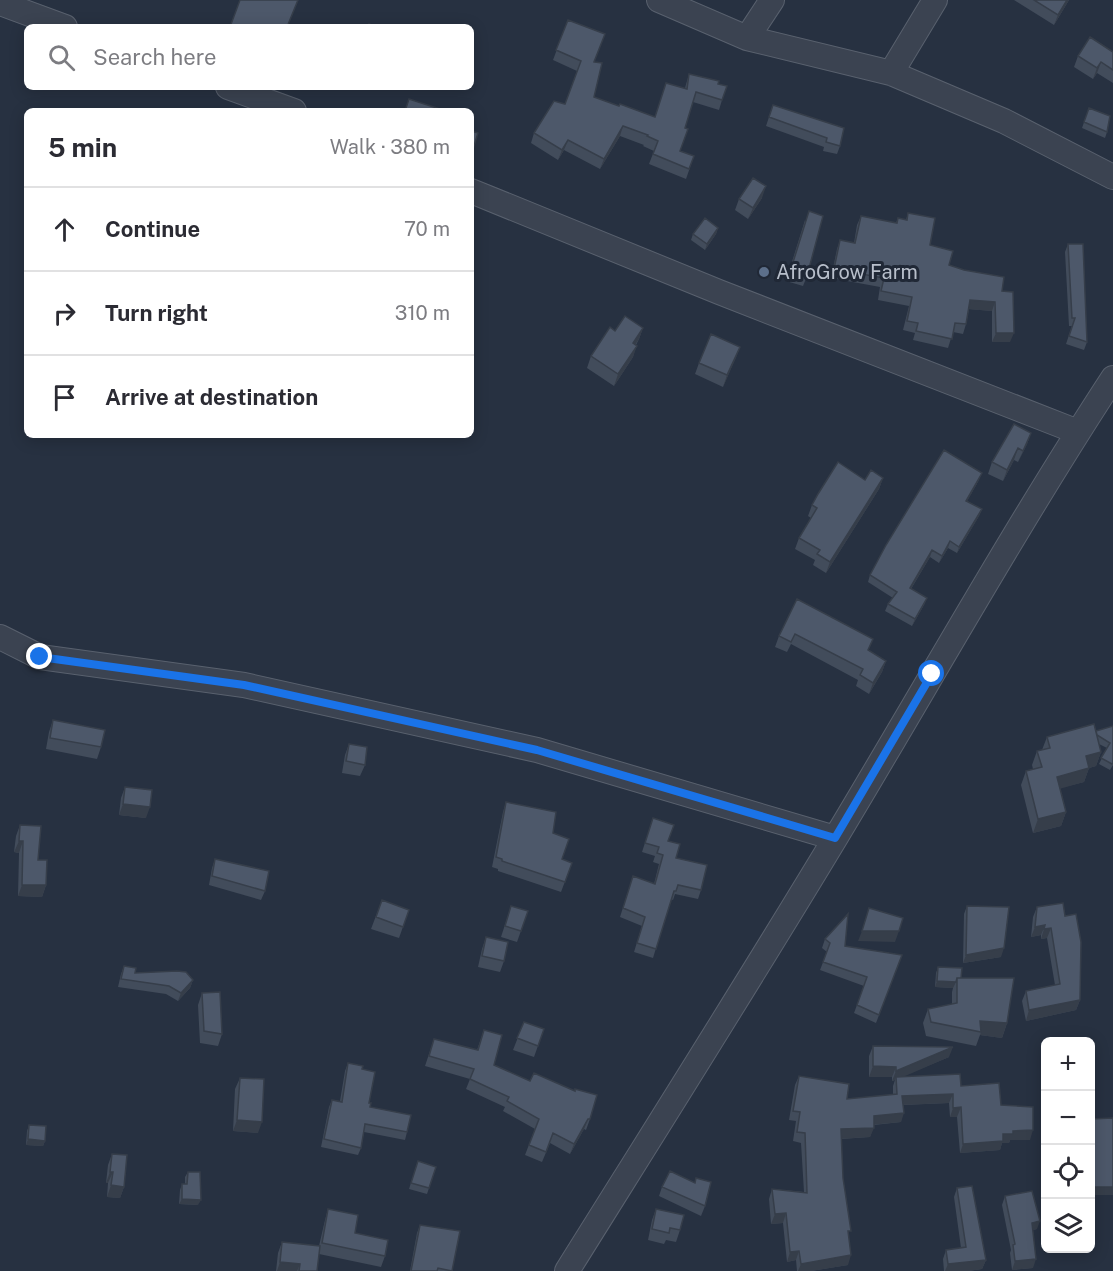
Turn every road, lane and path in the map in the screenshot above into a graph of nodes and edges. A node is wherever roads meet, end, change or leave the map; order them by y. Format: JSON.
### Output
{"nodes":[{"id":1,"x":659,"y":0,"type":"edge"},
{"id":2,"x":772,"y":0,"type":"edge"},
{"id":3,"x":935,"y":0,"type":"edge"},
{"id":4,"x":0,"y":3,"type":"edge"},
{"id":5,"x":57,"y":24,"type":"edge"},
{"id":6,"x":747,"y":38,"type":"junction"},
{"id":7,"x":891,"y":73,"type":"junction"},
{"id":8,"x":236,"y":90,"type":"edge"},
{"id":9,"x":286,"y":108,"type":"edge"},
{"id":10,"x":1113,"y":177,"type":"edge"},
{"id":11,"x":474,"y":192,"type":"edge"},
{"id":12,"x":1113,"y":378,"type":"edge"},
{"id":13,"x":1078,"y":432,"type":"junction"},
{"id":14,"x":0,"y":637,"type":"edge"},
{"id":15,"x":835,"y":838,"type":"junction"},
{"id":16,"x":567,"y":1271,"type":"edge"}],
"edges":[{"from":1,"to":6,"type":"street"},
{"from":2,"to":6,"type":"street"},
{"from":3,"to":7,"type":"street"},
{"from":4,"to":5,"type":"street"},
{"from":6,"to":7,"type":"street"},
{"from":7,"to":10,"type":"street"},
{"from":8,"to":9,"type":"street"},
{"from":11,"to":13,"type":"street"},
{"from":12,"to":13,"type":"street"},
{"from":13,"to":15,"type":"street"},
{"from":14,"to":15,"type":"street"},
{"from":15,"to":16,"type":"street"}]}
